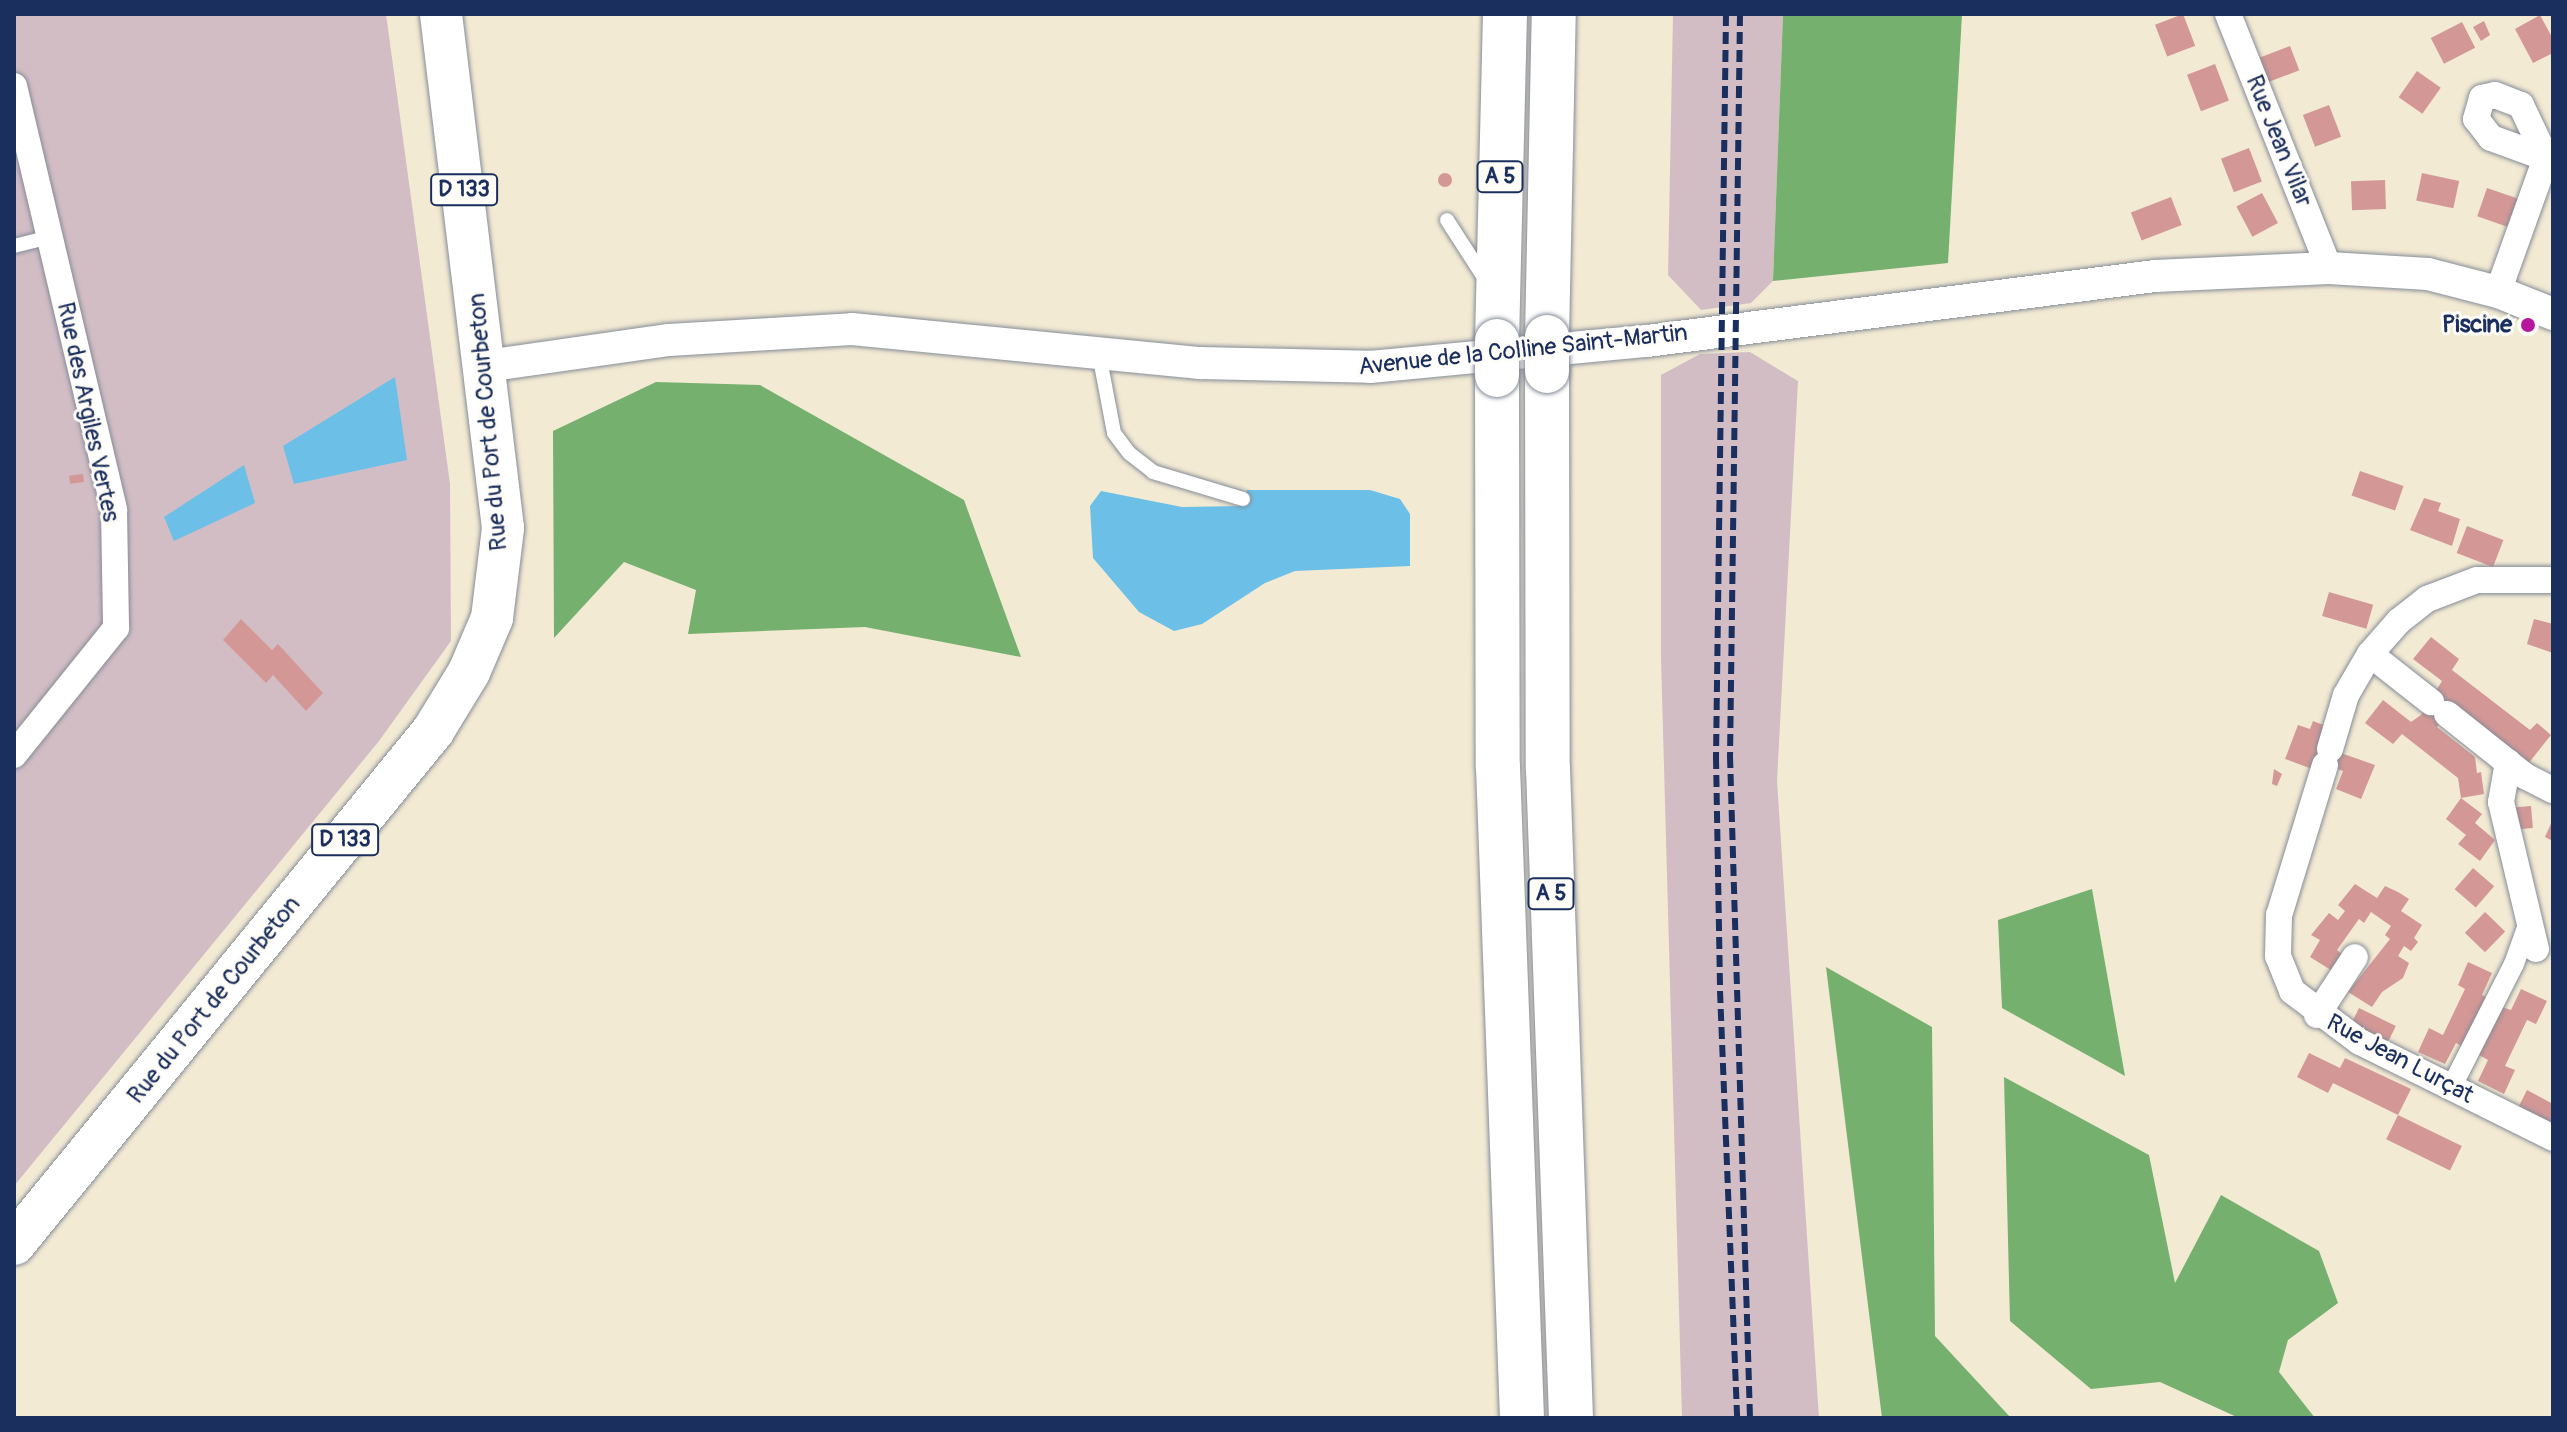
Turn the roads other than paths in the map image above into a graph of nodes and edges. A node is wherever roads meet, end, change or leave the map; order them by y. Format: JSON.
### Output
{"nodes":[{"id":1,"x":441,"y":14,"type":"edge"},
{"id":2,"x":1505,"y":14,"type":"edge"},
{"id":3,"x":1554,"y":14,"type":"edge"},
{"id":4,"x":2228,"y":14,"type":"edge"},
{"id":5,"x":14,"y":86,"type":"edge"},
{"id":6,"x":2546,"y":158,"type":"dead end"},
{"id":7,"x":1447,"y":220,"type":"dead end"},
{"id":8,"x":50,"y":237,"type":"junction"},
{"id":9,"x":14,"y":246,"type":"edge"},
{"id":10,"x":2329,"y":268,"type":"junction"},
{"id":11,"x":2498,"y":292,"type":"junction"},
{"id":12,"x":2553,"y":314,"type":"edge"},
{"id":13,"x":1498,"y":338,"type":"junction"},
{"id":14,"x":1099,"y":354,"type":"junction"},
{"id":15,"x":486,"y":366,"type":"junction"},
{"id":16,"x":1243,"y":499,"type":"dead end"},
{"id":17,"x":2553,"y":580,"type":"edge"},
{"id":18,"x":2370,"y":654,"type":"junction"},
{"id":19,"x":14,"y":755,"type":"edge"},
{"id":20,"x":2508,"y":762,"type":"junction"},
{"id":21,"x":2553,"y":790,"type":"edge"},
{"id":22,"x":2529,"y":922,"type":"junction"},
{"id":23,"x":2536,"y":949,"type":"dead end"},
{"id":24,"x":2355,"y":957,"type":"dead end"},
{"id":25,"x":2317,"y":1015,"type":"junction"},
{"id":26,"x":2451,"y":1088,"type":"junction"},
{"id":27,"x":2553,"y":1138,"type":"edge"},
{"id":28,"x":14,"y":1244,"type":"edge"},
{"id":29,"x":1522,"y":1418,"type":"edge"},
{"id":30,"x":1571,"y":1418,"type":"edge"}],
"edges":[{"from":1,"to":15,"type":"main road","name":"Rue du Port de Courbeton","number":"D 133"},
{"from":2,"to":13,"type":"highway","number":"A 5"},
{"from":3,"to":30,"type":"highway","number":"A 5"},
{"from":4,"to":10,"type":"street","name":"Rue Jean Vilar"},
{"from":5,"to":8,"type":"street","name":"Rue des Argiles Vertes"},
{"from":6,"to":11,"type":"street"},
{"from":7,"to":13,"type":"lane"},
{"from":8,"to":9,"type":"lane"},
{"from":8,"to":19,"type":"street","name":"Rue des Argiles Vertes"},
{"from":10,"to":11,"type":"street","name":"Avenue de la Colline Saint-Martin"},
{"from":10,"to":14,"type":"street","name":"Avenue de la Colline Saint-Martin"},
{"from":11,"to":12,"type":"street","name":"Avenue de la Colline Saint-Martin"},
{"from":13,"to":29,"type":"highway","number":"A 5"},
{"from":14,"to":15,"type":"street","name":"Avenue de la Colline Saint-Martin"},
{"from":14,"to":16,"type":"lane"},
{"from":15,"to":28,"type":"main road","name":"Rue du Port de Courbeton","number":"D 133"},
{"from":17,"to":18,"type":"street","name":"Rue Jean Lurçat"},
{"from":18,"to":20,"type":"street"},
{"from":18,"to":25,"type":"street","name":"Rue Jean Lurçat"},
{"from":20,"to":21,"type":"street"},
{"from":20,"to":22,"type":"street"},
{"from":22,"to":23,"type":"street"},
{"from":22,"to":26,"type":"street"},
{"from":24,"to":25,"type":"street"},
{"from":25,"to":26,"type":"street","name":"Rue Jean Lurçat"},
{"from":26,"to":27,"type":"street","name":"Rue Jean Lurçat"}]}
